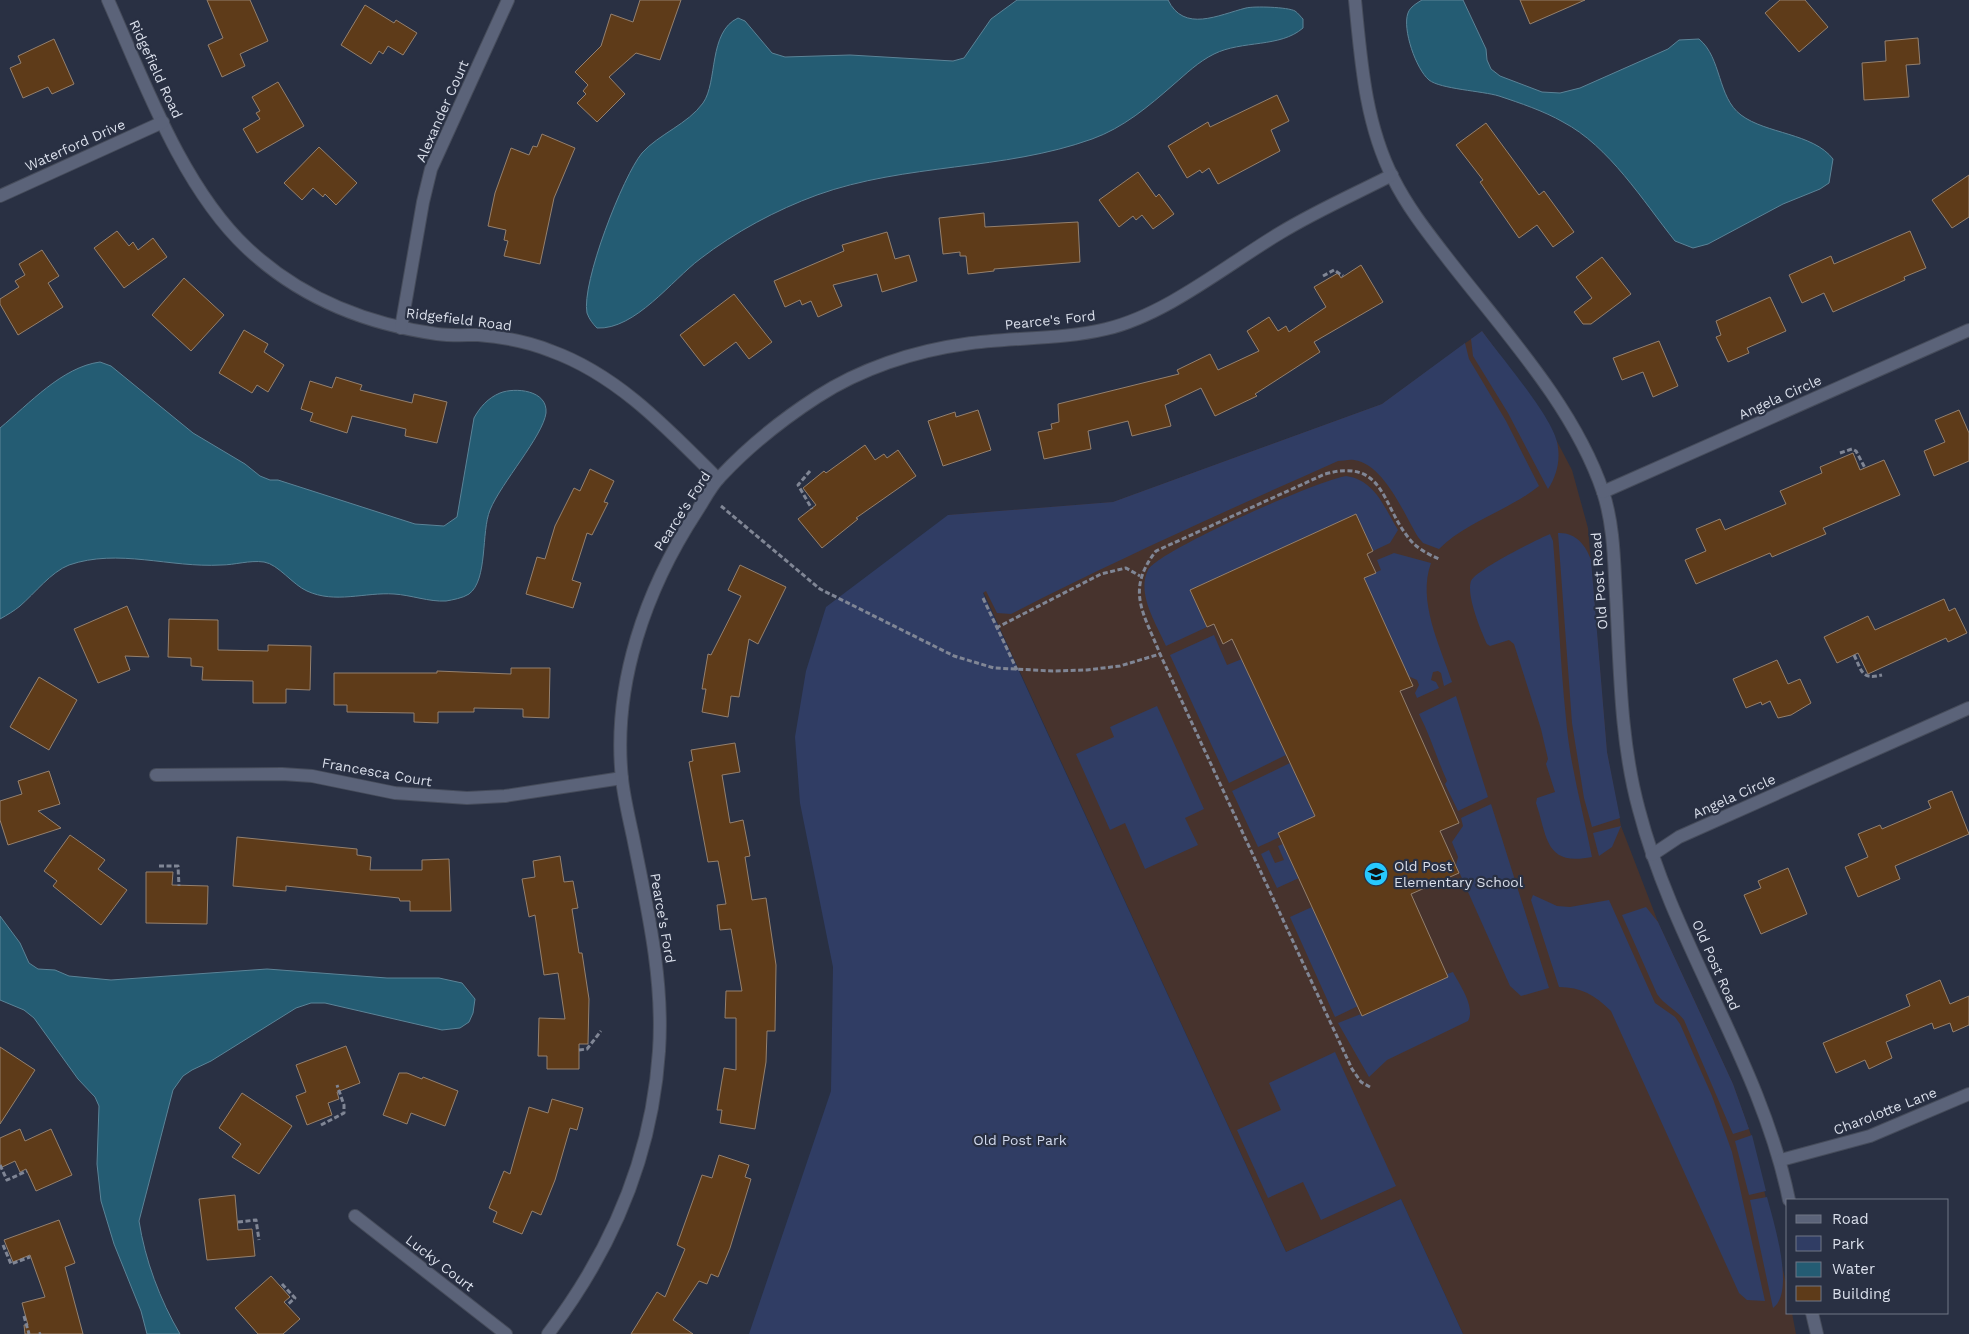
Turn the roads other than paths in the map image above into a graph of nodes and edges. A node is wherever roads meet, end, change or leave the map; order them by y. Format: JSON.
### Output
{"nodes":[{"id":1,"x":108,"y":0,"type":"edge"},
{"id":2,"x":508,"y":0,"type":"edge"},
{"id":3,"x":1355,"y":0,"type":"edge"},
{"id":4,"x":163,"y":122,"type":"junction"},
{"id":5,"x":1392,"y":175,"type":"junction"},
{"id":6,"x":0,"y":196,"type":"edge"},
{"id":7,"x":401,"y":328,"type":"junction"},
{"id":8,"x":1969,"y":330,"type":"edge"},
{"id":9,"x":718,"y":479,"type":"junction"},
{"id":10,"x":1603,"y":492,"type":"junction"},
{"id":11,"x":1969,"y":708,"type":"edge"},
{"id":12,"x":156,"y":774,"type":"dead end"},
{"id":13,"x":622,"y":778,"type":"junction"},
{"id":14,"x":1652,"y":855,"type":"junction"},
{"id":15,"x":1969,"y":1094,"type":"edge"},
{"id":16,"x":1780,"y":1160,"type":"junction"},
{"id":17,"x":1789,"y":1199,"type":"edge"},
{"id":18,"x":355,"y":1216,"type":"dead end"},
{"id":19,"x":1812,"y":1314,"type":"edge"},
{"id":20,"x":506,"y":1334,"type":"edge"},
{"id":21,"x":548,"y":1334,"type":"edge"},
{"id":22,"x":1816,"y":1334,"type":"edge"}],
"edges":[{"from":1,"to":4,"type":"street","name":"Ridgefield Road"},
{"from":2,"to":7,"type":"street","name":"Alexander Court"},
{"from":3,"to":5,"type":"street","name":"Old Post Road"},
{"from":4,"to":6,"type":"street","name":"Waterford Drive"},
{"from":4,"to":7,"type":"street","name":"Ridgefield Road"},
{"from":5,"to":9,"type":"street","name":"Pearce's Ford"},
{"from":5,"to":10,"type":"street","name":"Old Post Road"},
{"from":7,"to":9,"type":"street","name":"Ridgefield Road"},
{"from":8,"to":10,"type":"street","name":"Angela Circle"},
{"from":9,"to":13,"type":"street","name":"Pearce's Ford"},
{"from":10,"to":14,"type":"street","name":"Old Post Road"},
{"from":11,"to":14,"type":"street","name":"Angela Circle"},
{"from":12,"to":13,"type":"street","name":"Francesca Court"},
{"from":13,"to":21,"type":"street","name":"Pearce's Ford"},
{"from":14,"to":16,"type":"street","name":"Old Post Road"},
{"from":15,"to":16,"type":"street","name":"Charolotte Lane"},
{"from":16,"to":17,"type":"street","name":"Old Post Road"},
{"from":18,"to":20,"type":"street","name":"Lucky Court"},
{"from":19,"to":22,"type":"street"}]}
